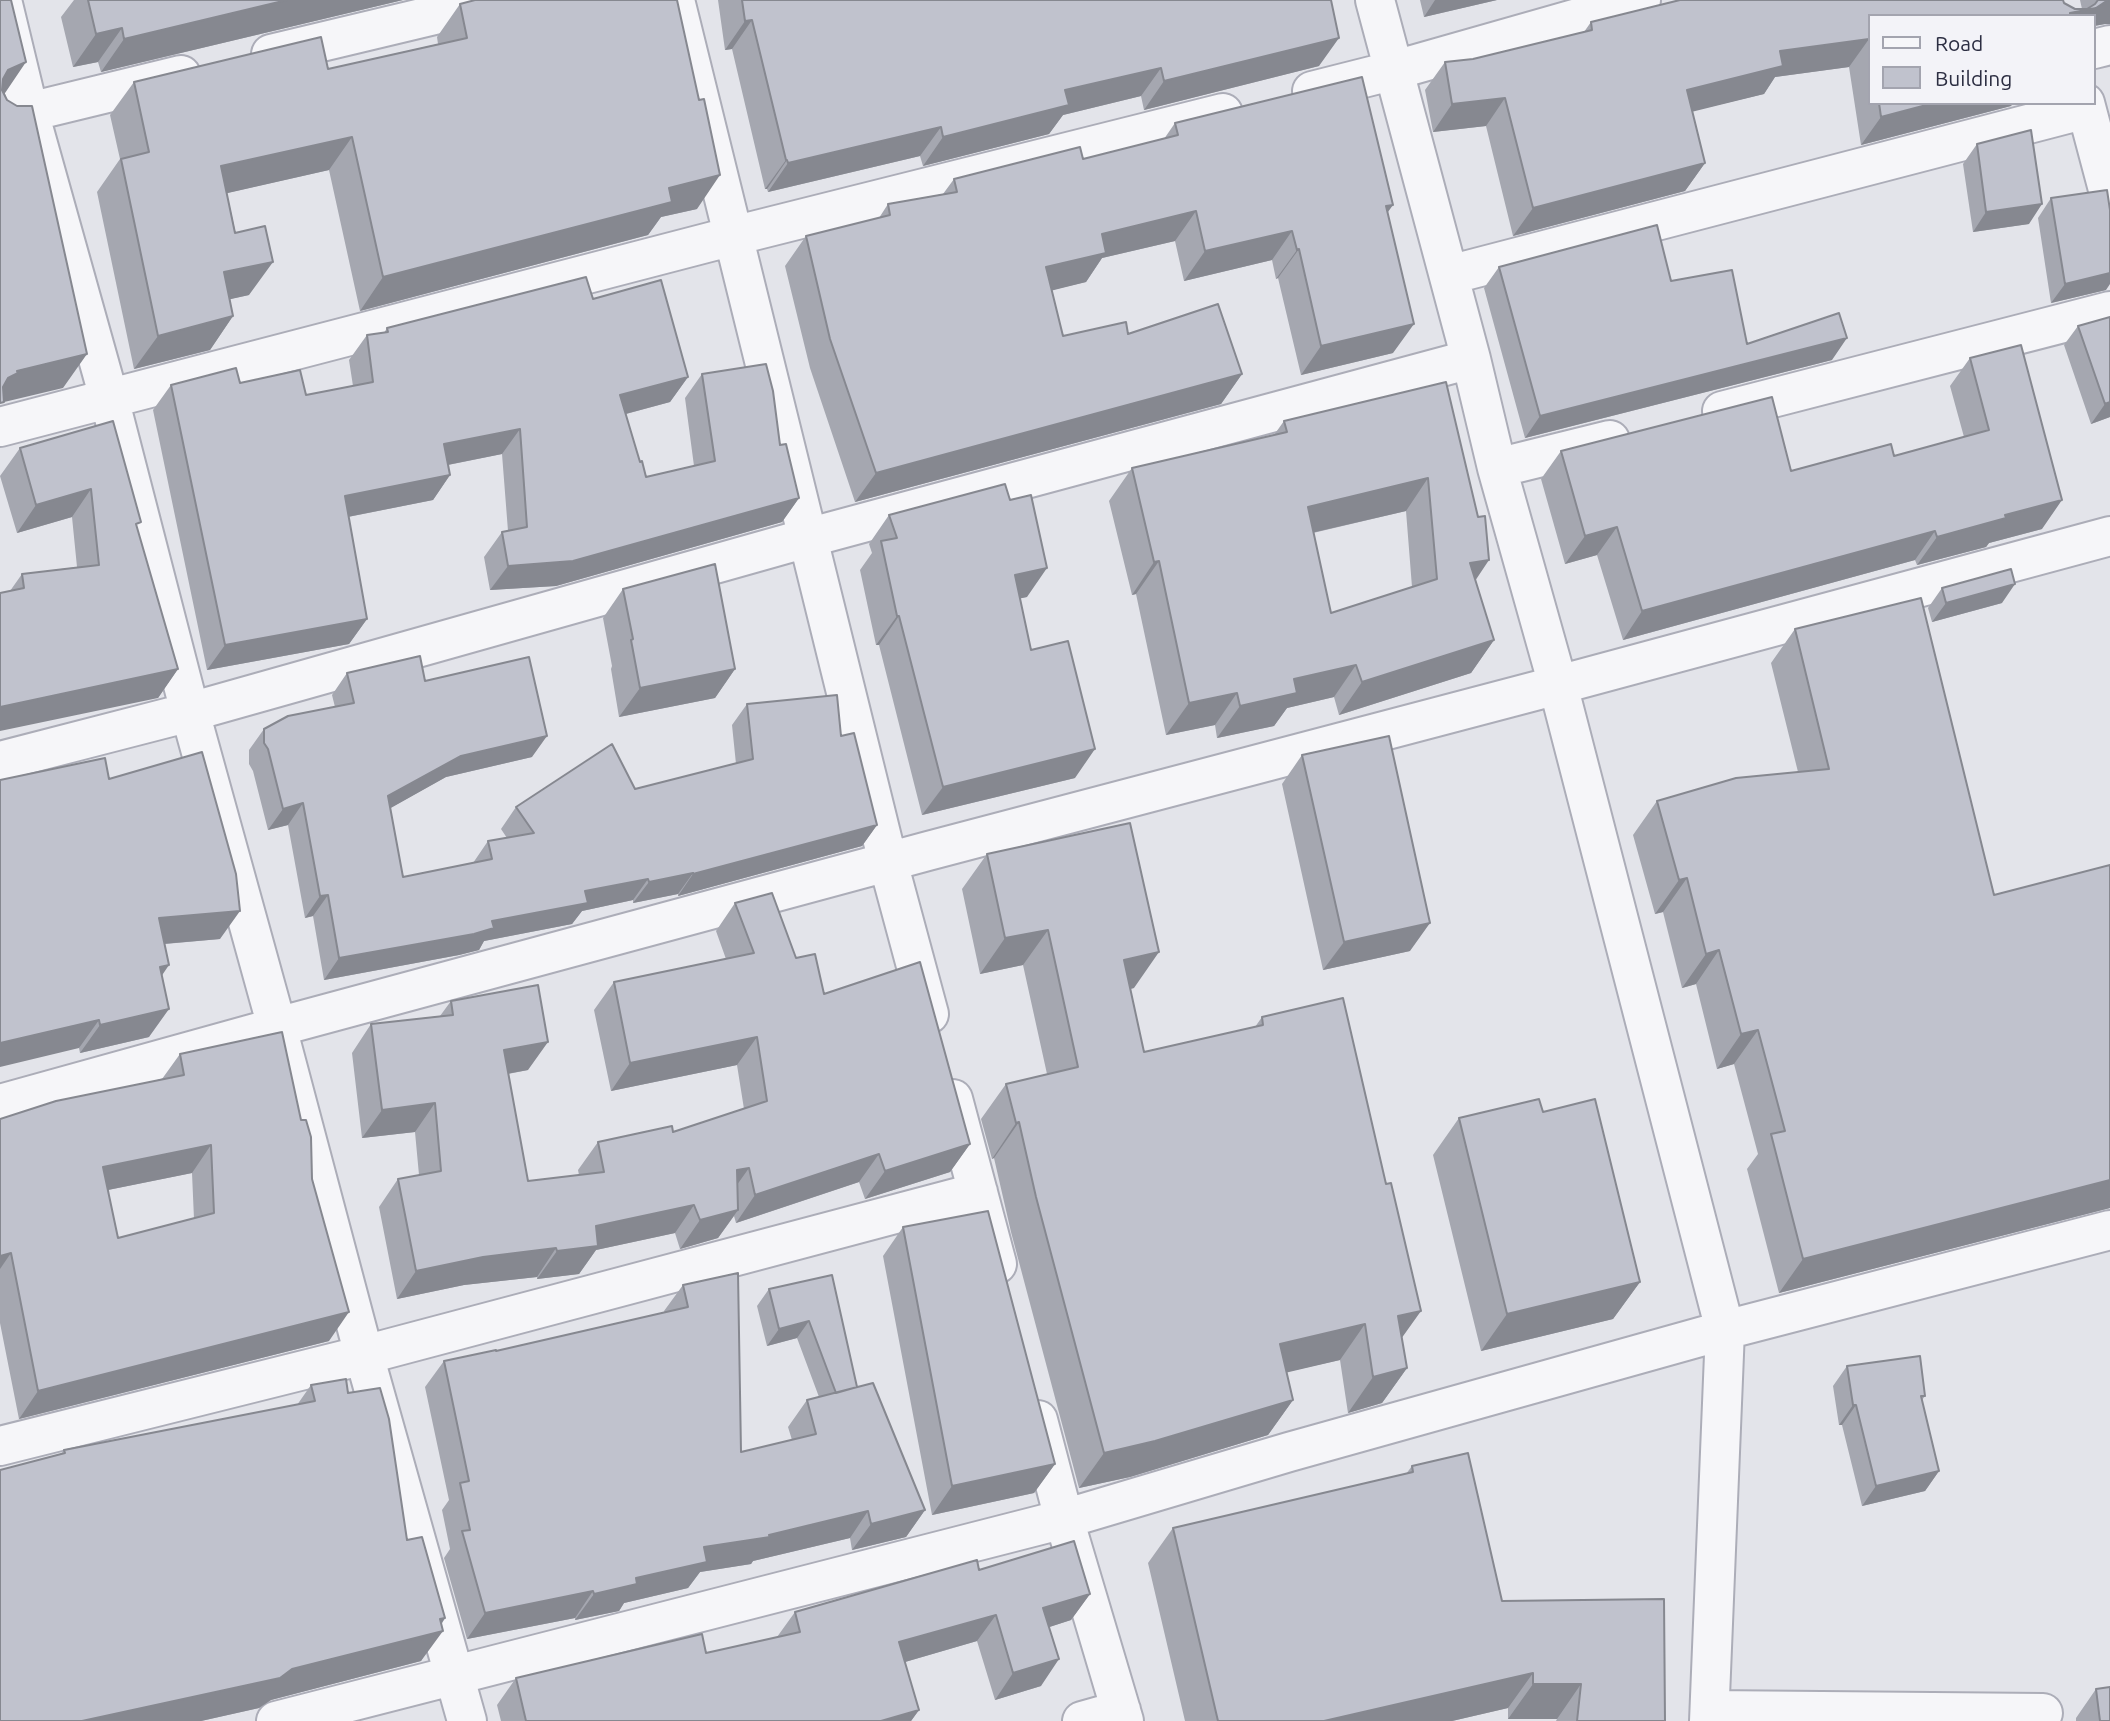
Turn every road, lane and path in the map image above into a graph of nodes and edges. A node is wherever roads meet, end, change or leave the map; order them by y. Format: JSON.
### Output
{"nodes":[{"id":1,"x":2,"y":0,"type":"edge"},
{"id":2,"x":497,"y":0,"type":"edge"},
{"id":3,"x":675,"y":0,"type":"edge"},
{"id":4,"x":1375,"y":0,"type":"edge"},
{"id":5,"x":1641,"y":0,"type":"edge"},
{"id":6,"x":1395,"y":70,"type":"junction"},
{"id":7,"x":2085,"y":106,"type":"edge"},
{"id":8,"x":14,"y":116,"type":"edge"},
{"id":9,"x":2110,"y":197,"type":"edge"},
{"id":10,"x":733,"y":236,"type":"junction"},
{"id":11,"x":1449,"y":275,"type":"junction"},
{"id":12,"x":2110,"y":311,"type":"edge"},
{"id":13,"x":1471,"y":359,"type":"junction"},
{"id":14,"x":109,"y":398,"type":"junction"},
{"id":15,"x":1684,"y":421,"type":"edge"},
{"id":16,"x":0,"y":426,"type":"edge"},
{"id":17,"x":1644,"y":431,"type":"edge"},
{"id":18,"x":1497,"y":468,"type":"junction"},
{"id":19,"x":2110,"y":536,"type":"edge"},
{"id":20,"x":807,"y":538,"type":"junction"},
{"id":21,"x":1558,"y":685,"type":"junction"},
{"id":22,"x":190,"y":712,"type":"junction"},
{"id":23,"x":0,"y":761,"type":"edge"},
{"id":24,"x":888,"y":862,"type":"junction"},
{"id":25,"x":277,"y":1027,"type":"junction"},
{"id":26,"x":0,"y":1104,"type":"edge"},
{"id":27,"x":978,"y":1192,"type":"junction"},
{"id":28,"x":2110,"y":1230,"type":"edge"},
{"id":29,"x":1006,"y":1297,"type":"edge"},
{"id":30,"x":1725,"y":1330,"type":"junction"},
{"id":31,"x":363,"y":1355,"type":"junction"},
{"id":32,"x":1029,"y":1388,"type":"edge"},
{"id":33,"x":0,"y":1446,"type":"edge"},
{"id":34,"x":1064,"y":1519,"type":"junction"},
{"id":35,"x":453,"y":1676,"type":"junction"},
{"id":36,"x":2043,"y":1713,"type":"dead end"},
{"id":37,"x":1710,"y":1715,"type":"edge"},
{"id":38,"x":1123,"y":1716,"type":"edge"},
{"id":39,"x":1967,"y":1717,"type":"edge"},
{"id":40,"x":276,"y":1721,"type":"edge"},
{"id":41,"x":467,"y":1721,"type":"edge"},
{"id":42,"x":1082,"y":1721,"type":"edge"}],
"edges":[{"from":1,"to":8,"type":"street"},
{"from":2,"to":8,"type":"street"},
{"from":3,"to":10,"type":"street"},
{"from":4,"to":6,"type":"street"},
{"from":5,"to":6,"type":"street"},
{"from":6,"to":10,"type":"street"},
{"from":6,"to":11,"type":"street"},
{"from":7,"to":9,"type":"street"},
{"from":7,"to":11,"type":"street"},
{"from":8,"to":14,"type":"street"},
{"from":10,"to":14,"type":"street"},
{"from":10,"to":20,"type":"street"},
{"from":11,"to":13,"type":"street"},
{"from":12,"to":15,"type":"street"},
{"from":13,"to":18,"type":"street"},
{"from":13,"to":20,"type":"street"},
{"from":14,"to":16,"type":"street"},
{"from":14,"to":22,"type":"street"},
{"from":17,"to":18,"type":"street"},
{"from":18,"to":21,"type":"street"},
{"from":19,"to":21,"type":"street"},
{"from":20,"to":22,"type":"street"},
{"from":20,"to":24,"type":"street"},
{"from":21,"to":24,"type":"street"},
{"from":21,"to":30,"type":"street"},
{"from":22,"to":23,"type":"street"},
{"from":22,"to":25,"type":"street"},
{"from":24,"to":25,"type":"street"},
{"from":24,"to":27,"type":"street"},
{"from":25,"to":26,"type":"street"},
{"from":25,"to":31,"type":"street"},
{"from":27,"to":29,"type":"street"},
{"from":27,"to":31,"type":"street"},
{"from":28,"to":30,"type":"street"},
{"from":30,"to":34,"type":"street"},
{"from":30,"to":37,"type":"street"},
{"from":31,"to":33,"type":"street"},
{"from":31,"to":35,"type":"street"},
{"from":32,"to":34,"type":"street"},
{"from":34,"to":35,"type":"street"},
{"from":34,"to":38,"type":"street"},
{"from":35,"to":40,"type":"street"},
{"from":35,"to":41,"type":"street"},
{"from":36,"to":39,"type":"street"},
{"from":37,"to":39,"type":"street"},
{"from":38,"to":42,"type":"street"}]}
